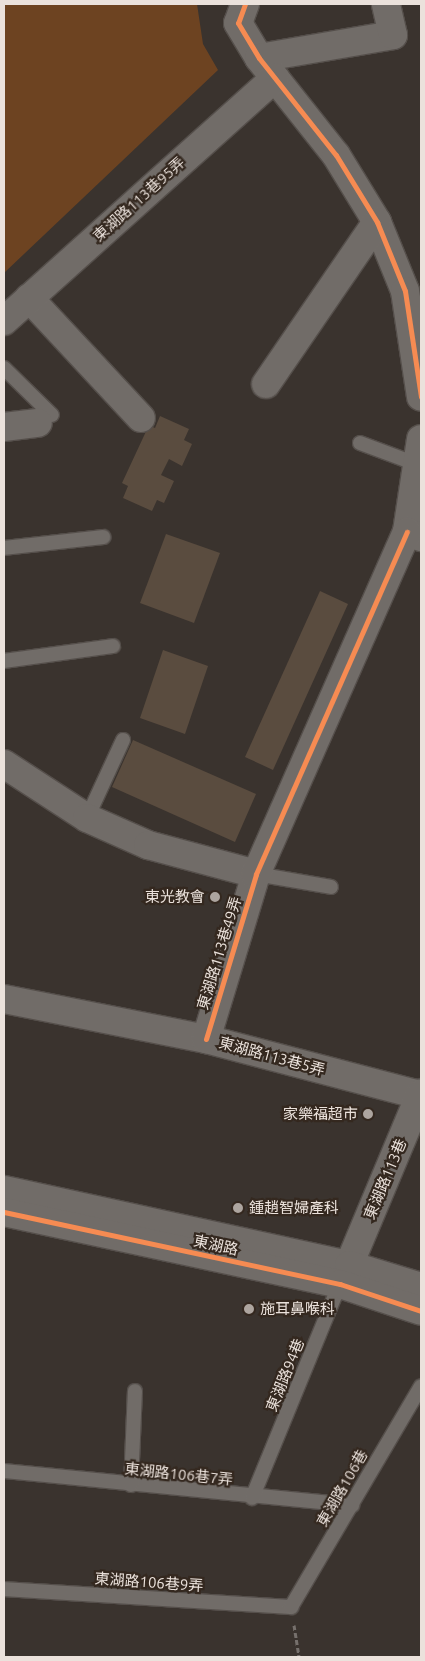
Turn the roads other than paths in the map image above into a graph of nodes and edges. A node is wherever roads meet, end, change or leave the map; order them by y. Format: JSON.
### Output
{"nodes":[{"id":1,"x":245,"y":4,"type":"edge"},
{"id":2,"x":386,"y":4,"type":"edge"},
{"id":3,"x":267,"y":68,"type":"junction"},
{"id":4,"x":377,"y":222,"type":"junction"},
{"id":5,"x":29,"y":298,"type":"junction"},
{"id":6,"x":4,"y":321,"type":"edge"},
{"id":7,"x":4,"y":368,"type":"edge"},
{"id":8,"x":266,"y":384,"type":"dead end"},
{"id":9,"x":421,"y":397,"type":"edge"},
{"id":10,"x":141,"y":418,"type":"dead end"},
{"id":11,"x":45,"y":419,"type":"joint"},
{"id":12,"x":4,"y":427,"type":"edge"},
{"id":13,"x":360,"y":443,"type":"dead end"},
{"id":14,"x":420,"y":452,"type":"edge"},
{"id":15,"x":414,"y":535,"type":"edge"},
{"id":16,"x":103,"y":538,"type":"dead end"},
{"id":17,"x":4,"y":548,"type":"edge"},
{"id":18,"x":113,"y":646,"type":"dead end"},
{"id":19,"x":4,"y":661,"type":"edge"},
{"id":20,"x":122,"y":740,"type":"dead end"},
{"id":21,"x":4,"y":764,"type":"edge"},
{"id":22,"x":87,"y":818,"type":"junction"},
{"id":23,"x":256,"y":874,"type":"junction"},
{"id":24,"x":331,"y":887,"type":"dead end"},
{"id":25,"x":4,"y":999,"type":"edge"},
{"id":26,"x":206,"y":1039,"type":"junction"},
{"id":27,"x":421,"y":1094,"type":"edge"},
{"id":28,"x":4,"y":1190,"type":"edge"},
{"id":29,"x":4,"y":1212,"type":"edge"},
{"id":30,"x":345,"y":1274,"type":"junction"},
{"id":31,"x":421,"y":1287,"type":"edge"},
{"id":32,"x":421,"y":1310,"type":"edge"},
{"id":33,"x":421,"y":1386,"type":"edge"},
{"id":34,"x":136,"y":1391,"type":"dead end"},
{"id":35,"x":4,"y":1471,"type":"edge"},
{"id":36,"x":131,"y":1485,"type":"junction"},
{"id":37,"x":252,"y":1498,"type":"junction"},
{"id":38,"x":352,"y":1505,"type":"junction"},
{"id":39,"x":4,"y":1589,"type":"edge"},
{"id":40,"x":291,"y":1607,"type":"joint"}],
"edges":[{"from":1,"to":3,"type":"street"},
{"from":2,"to":3,"type":"street"},
{"from":3,"to":4,"type":"street"},
{"from":3,"to":5,"type":"street","name":"東湖路113巷95弄"},
{"from":4,"to":8,"type":"street"},
{"from":4,"to":9,"type":"street"},
{"from":5,"to":6,"type":"street","name":"東湖路113巷95弄"},
{"from":5,"to":10,"type":"street"},
{"from":7,"to":11,"type":"lane"},
{"from":11,"to":12,"type":"street"},
{"from":13,"to":14,"type":"lane"},
{"from":14,"to":15,"type":"street","name":"東湖路113巷49弄"},
{"from":15,"to":23,"type":"street","name":"東湖路113巷49弄"},
{"from":16,"to":17,"type":"lane"},
{"from":18,"to":19,"type":"lane"},
{"from":20,"to":22,"type":"lane"},
{"from":21,"to":22,"type":"street"},
{"from":22,"to":23,"type":"street"},
{"from":23,"to":24,"type":"lane"},
{"from":23,"to":26,"type":"street","name":"東湖路113巷49弄"},
{"from":25,"to":26,"type":"street","name":"東湖路113巷5弄"},
{"from":26,"to":27,"type":"street","name":"東湖路113巷5弄"},
{"from":27,"to":30,"type":"street","name":"東湖路113巷"},
{"from":28,"to":30,"type":"street","name":"東湖路"},
{"from":29,"to":30,"type":"street","name":"東湖路"},
{"from":30,"to":31,"type":"street","name":"東湖路"},
{"from":30,"to":32,"type":"street","name":"東湖路"},
{"from":30,"to":37,"type":"lane","name":"東湖路94巷"},
{"from":33,"to":38,"type":"lane","name":"東湖路106巷"},
{"from":34,"to":36,"type":"lane"},
{"from":35,"to":36,"type":"lane","name":"東湖路106巷7弄"},
{"from":36,"to":37,"type":"lane","name":"東湖路106巷7弄"},
{"from":37,"to":38,"type":"lane","name":"東湖路106巷7弄"},
{"from":38,"to":40,"type":"lane","name":"東湖路106巷"},
{"from":39,"to":40,"type":"lane","name":"東湖路106巷9弄"}]}
